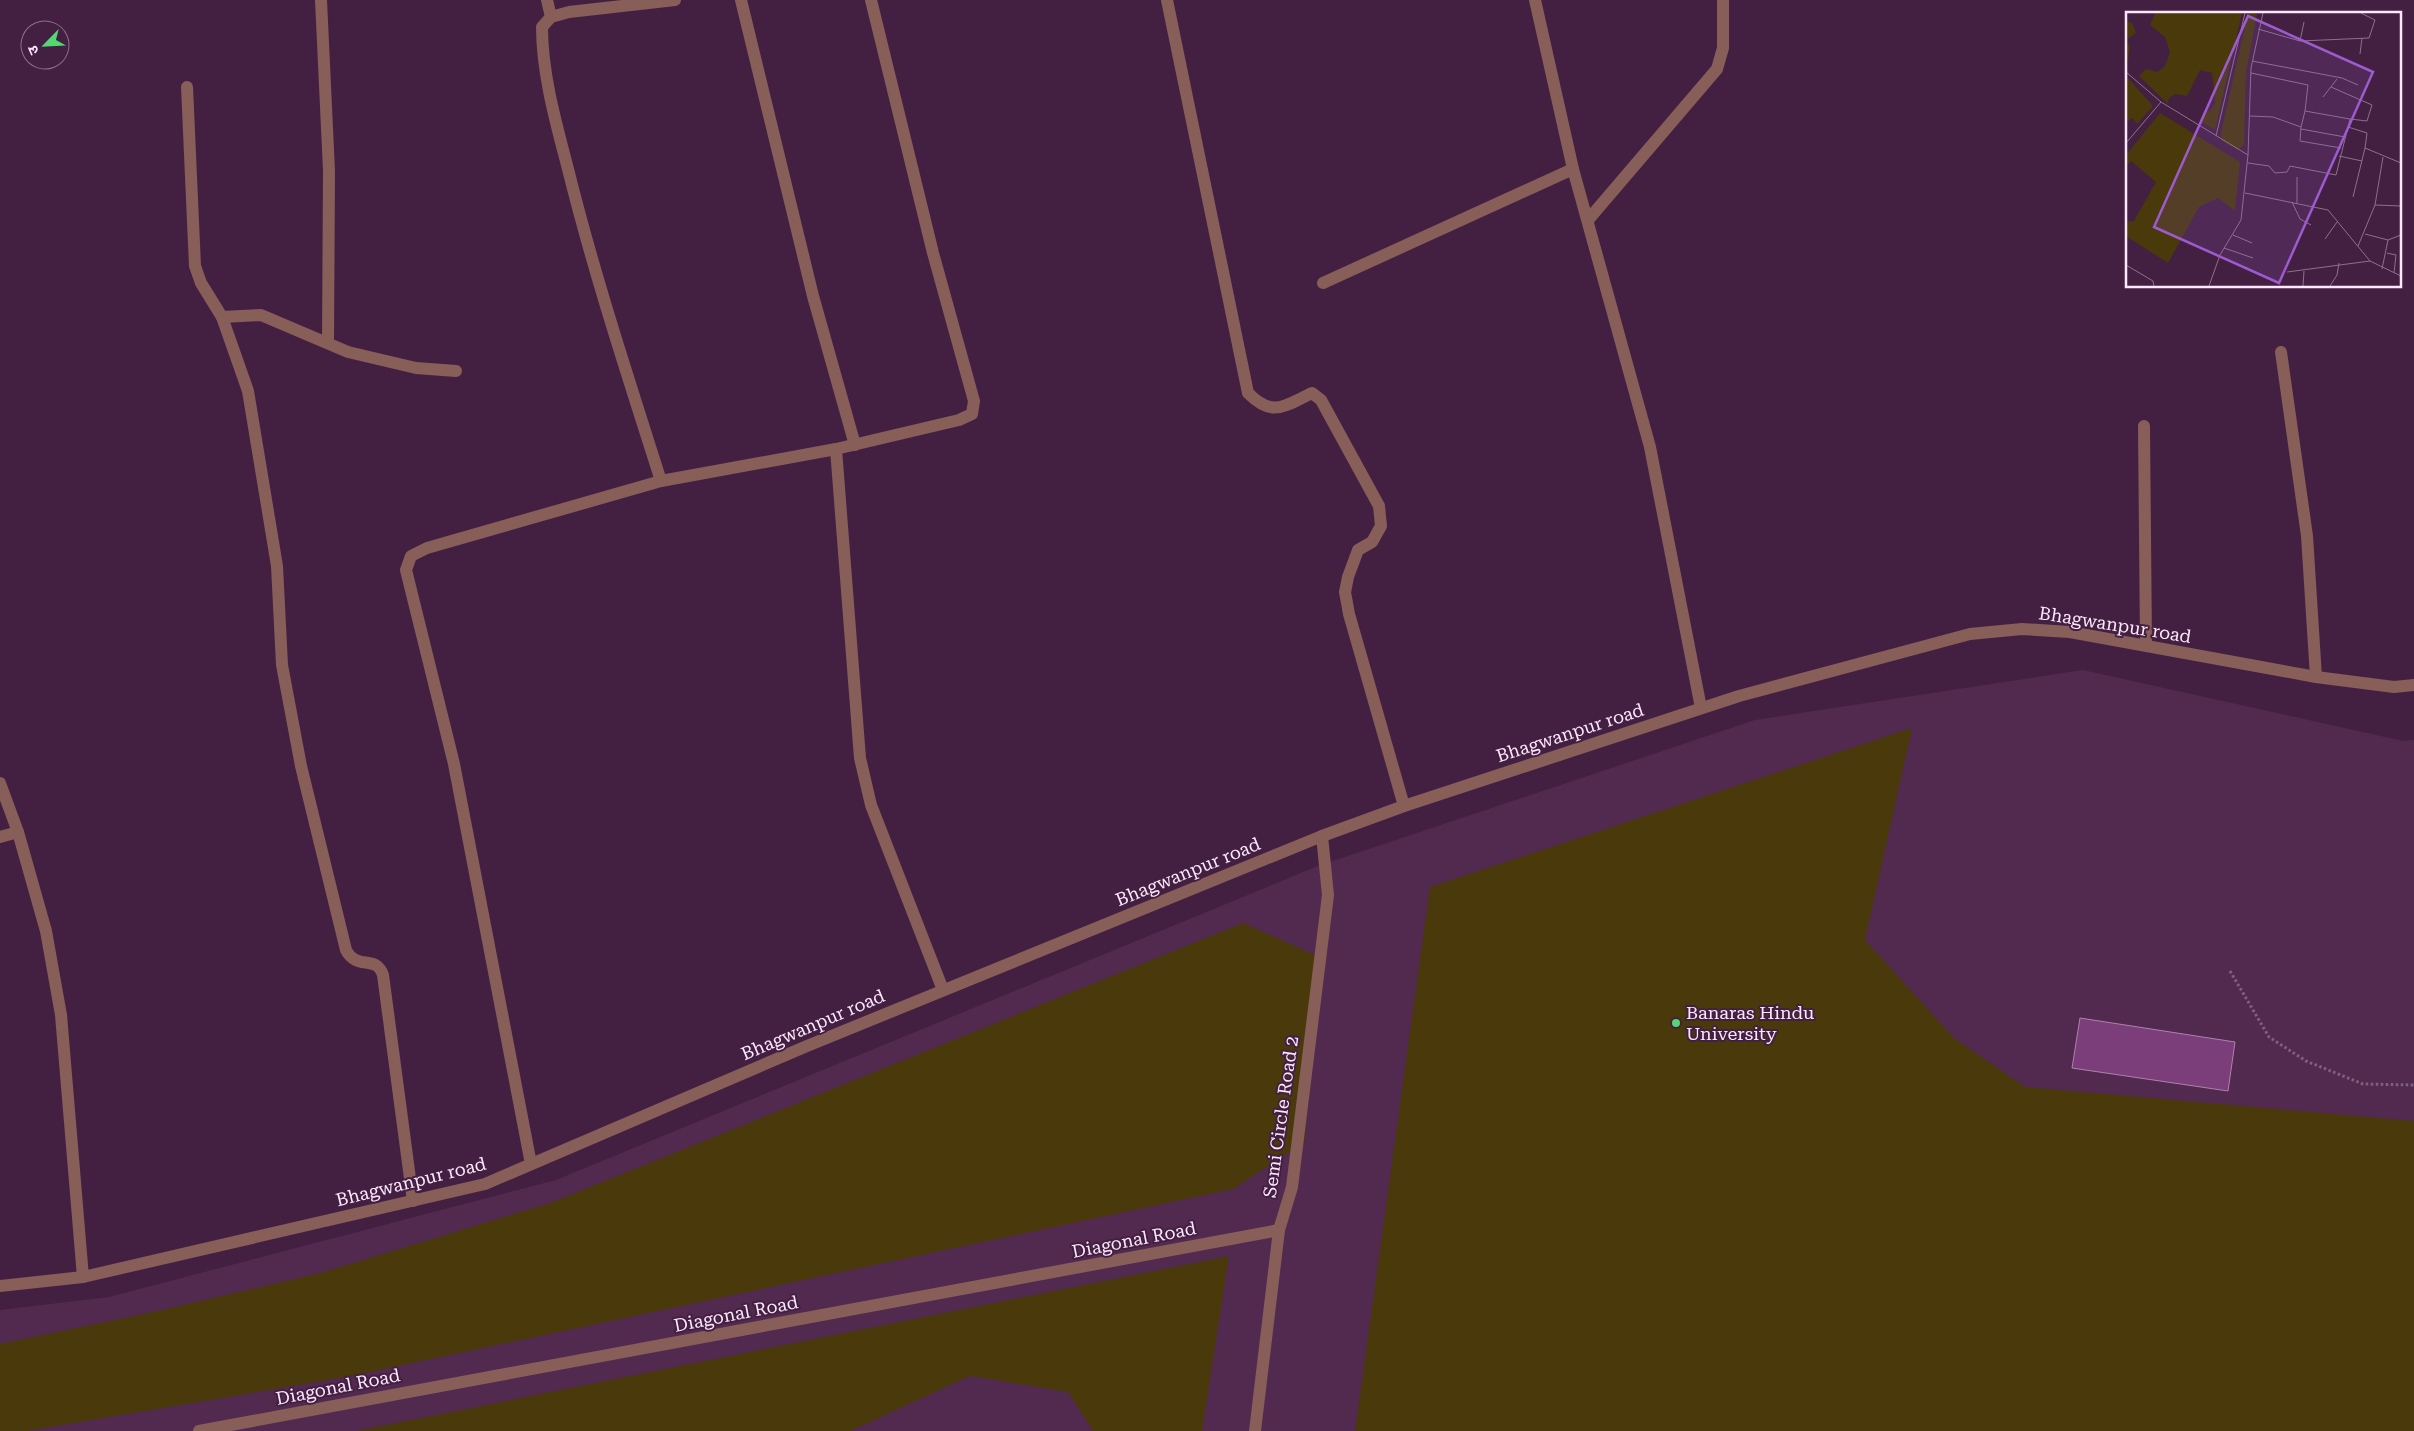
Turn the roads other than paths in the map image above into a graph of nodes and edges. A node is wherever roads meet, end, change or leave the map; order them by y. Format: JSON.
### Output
{"nodes":[{"id":1,"x":322,"y":0,"type":"edge"},
{"id":2,"x":547,"y":0,"type":"edge"},
{"id":3,"x":675,"y":0,"type":"edge"},
{"id":4,"x":741,"y":0,"type":"edge"},
{"id":5,"x":872,"y":0,"type":"edge"},
{"id":6,"x":1168,"y":0,"type":"edge"},
{"id":7,"x":1535,"y":0,"type":"edge"},
{"id":8,"x":1723,"y":0,"type":"edge"},
{"id":9,"x":632,"y":2,"type":"edge"},
{"id":10,"x":551,"y":17,"type":"junction"},
{"id":11,"x":187,"y":87,"type":"dead end"},
{"id":12,"x":1573,"y":169,"type":"junction"},
{"id":13,"x":1588,"y":220,"type":"junction"},
{"id":14,"x":1323,"y":283,"type":"dead end"},
{"id":15,"x":222,"y":317,"type":"junction"},
{"id":16,"x":328,"y":343,"type":"junction"},
{"id":17,"x":2281,"y":352,"type":"dead end"},
{"id":18,"x":456,"y":370,"type":"dead end"},
{"id":19,"x":2144,"y":426,"type":"dead end"},
{"id":20,"x":856,"y":445,"type":"junction"},
{"id":21,"x":836,"y":449,"type":"junction"},
{"id":22,"x":661,"y":481,"type":"junction"},
{"id":23,"x":2146,"y":645,"type":"junction"},
{"id":24,"x":2316,"y":677,"type":"junction"},
{"id":25,"x":2414,"y":685,"type":"edge"},
{"id":26,"x":1701,"y":708,"type":"junction"},
{"id":27,"x":0,"y":783,"type":"edge"},
{"id":28,"x":1404,"y":806,"type":"junction"},
{"id":29,"x":18,"y":832,"type":"junction"},
{"id":30,"x":0,"y":836,"type":"edge"},
{"id":31,"x":1322,"y":836,"type":"junction"},
{"id":32,"x":944,"y":990,"type":"junction"},
{"id":33,"x":530,"y":1164,"type":"junction"},
{"id":34,"x":413,"y":1201,"type":"junction"},
{"id":35,"x":1279,"y":1230,"type":"junction"},
{"id":36,"x":83,"y":1277,"type":"junction"},
{"id":37,"x":0,"y":1286,"type":"edge"},
{"id":38,"x":199,"y":1431,"type":"edge"},
{"id":39,"x":1255,"y":1431,"type":"edge"}],
"edges":[{"from":1,"to":16,"type":"street"},
{"from":2,"to":10,"type":"street"},
{"from":3,"to":9,"type":"street"},
{"from":4,"to":20,"type":"street"},
{"from":5,"to":20,"type":"street"},
{"from":6,"to":28,"type":"street"},
{"from":7,"to":12,"type":"street"},
{"from":8,"to":13,"type":"street"},
{"from":9,"to":10,"type":"street"},
{"from":10,"to":22,"type":"street"},
{"from":11,"to":15,"type":"street"},
{"from":12,"to":13,"type":"street"},
{"from":12,"to":14,"type":"street"},
{"from":13,"to":26,"type":"street"},
{"from":15,"to":16,"type":"street"},
{"from":15,"to":34,"type":"street"},
{"from":16,"to":18,"type":"street"},
{"from":17,"to":24,"type":"street"},
{"from":19,"to":23,"type":"street"},
{"from":20,"to":21,"type":"street"},
{"from":21,"to":22,"type":"street"},
{"from":21,"to":32,"type":"street"},
{"from":22,"to":33,"type":"street"},
{"from":23,"to":24,"type":"street","name":"Bhagwanpur road"},
{"from":23,"to":26,"type":"street","name":"Bhagwanpur road"},
{"from":24,"to":25,"type":"street","name":"Bhagwanpur road"},
{"from":26,"to":28,"type":"street","name":"Bhagwanpur road"},
{"from":27,"to":29,"type":"street"},
{"from":28,"to":31,"type":"street","name":"Bhagwanpur road"},
{"from":29,"to":30,"type":"street"},
{"from":29,"to":36,"type":"street"},
{"from":31,"to":32,"type":"street","name":"Bhagwanpur road"},
{"from":31,"to":35,"type":"street","name":"Semi Circle Road 2"},
{"from":32,"to":33,"type":"street","name":"Bhagwanpur road"},
{"from":33,"to":34,"type":"street","name":"Bhagwanpur road"},
{"from":34,"to":36,"type":"street","name":"Bhagwanpur road"},
{"from":35,"to":38,"type":"street","name":"Diagonal Road"},
{"from":35,"to":39,"type":"street","name":"Semi Circle Road 2"},
{"from":36,"to":37,"type":"street","name":"Bhagwanpur road"}]}
